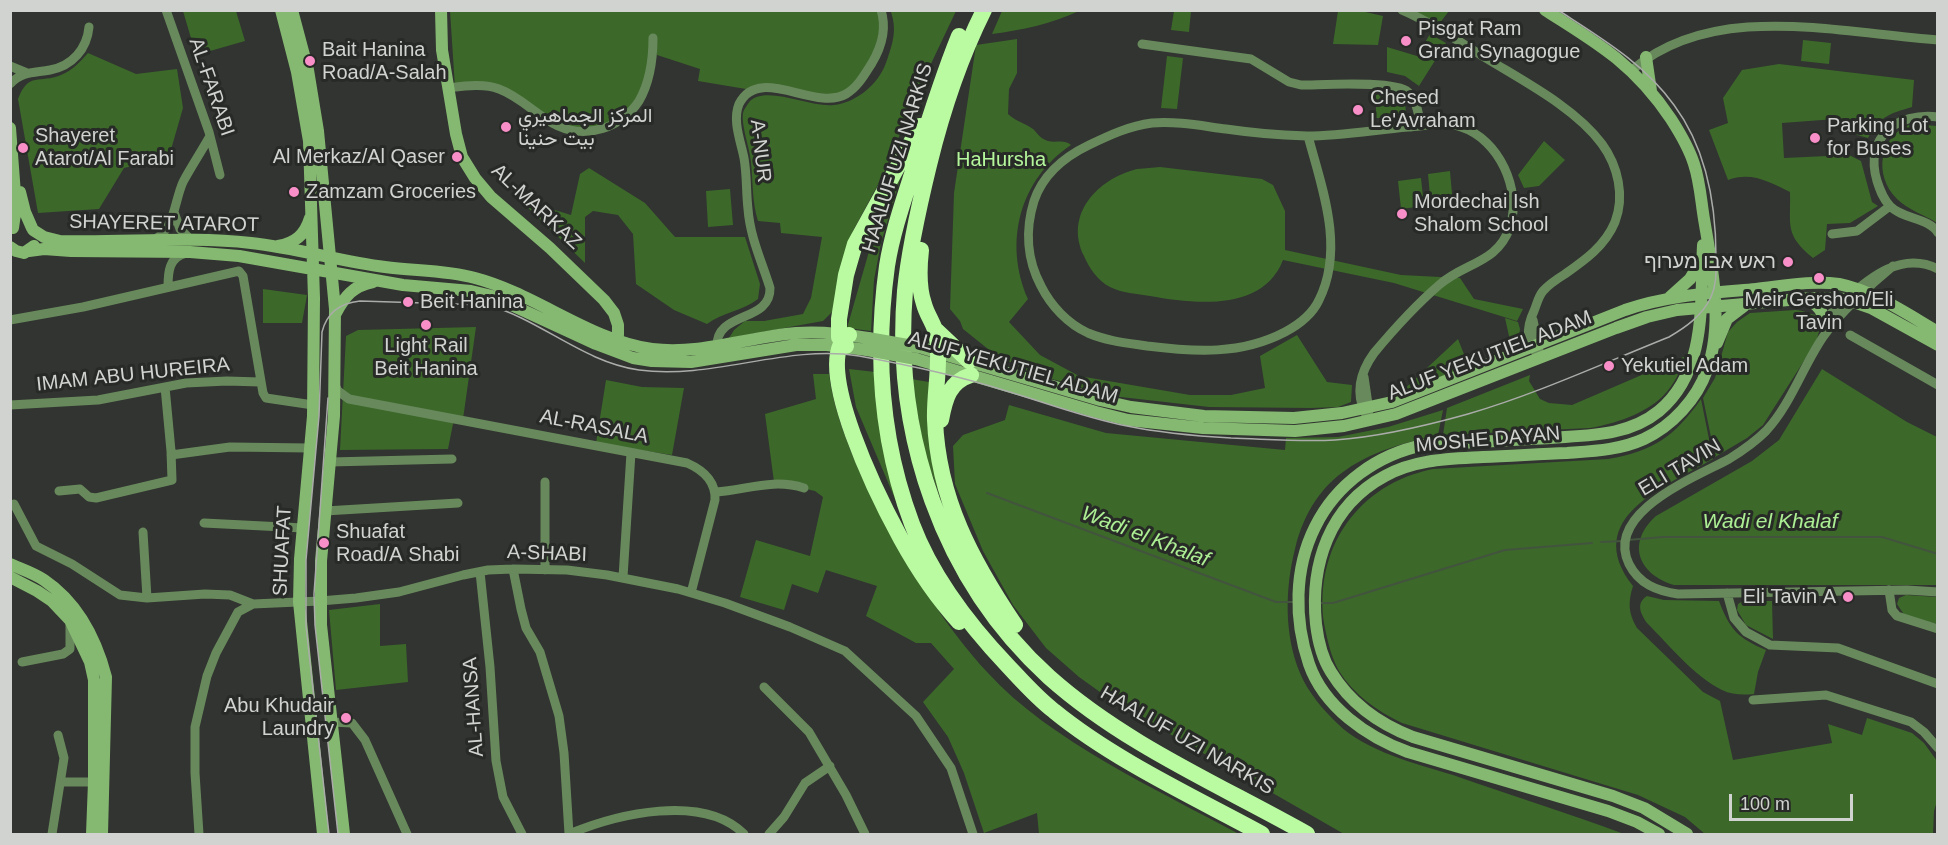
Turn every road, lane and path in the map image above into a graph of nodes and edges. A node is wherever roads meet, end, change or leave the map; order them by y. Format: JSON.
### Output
{"nodes":[{"id":1,"x":166,"y":10,"type":"edge"},
{"id":2,"x":281,"y":10,"type":"edge"},
{"id":3,"x":292,"y":10,"type":"edge"},
{"id":4,"x":441,"y":10,"type":"edge"},
{"id":5,"x":880,"y":10,"type":"edge"},
{"id":6,"x":971,"y":10,"type":"edge"},
{"id":7,"x":984,"y":10,"type":"edge"},
{"id":8,"x":1402,"y":10,"type":"edge"},
{"id":9,"x":1545,"y":10,"type":"edge"},
{"id":10,"x":89,"y":27,"type":"dead end"},
{"id":11,"x":653,"y":38,"type":"dead end"},
{"id":12,"x":1938,"y":40,"type":"edge"},
{"id":13,"x":1142,"y":44,"type":"dead end"},
{"id":14,"x":1646,"y":57,"type":"junction"},
{"id":15,"x":10,"y":66,"type":"edge"},
{"id":16,"x":1632,"y":70,"type":"junction"},
{"id":17,"x":27,"y":73,"type":"junction"},
{"id":18,"x":10,"y":84,"type":"edge"},
{"id":19,"x":448,"y":88,"type":"junction"},
{"id":20,"x":939,"y":88,"type":"junction"},
{"id":21,"x":1651,"y":92,"type":"junction"},
{"id":22,"x":1938,"y":117,"type":"edge"},
{"id":23,"x":1420,"y":126,"type":"junction"},
{"id":24,"x":10,"y":128,"type":"edge"},
{"id":25,"x":210,"y":136,"type":"junction"},
{"id":26,"x":1310,"y":137,"type":"junction"},
{"id":27,"x":934,"y":145,"type":"junction"},
{"id":28,"x":13,"y":153,"type":"junction"},
{"id":29,"x":220,"y":175,"type":"dead end"},
{"id":30,"x":1890,"y":206,"type":"junction"},
{"id":31,"x":174,"y":212,"type":"junction"},
{"id":32,"x":312,"y":214,"type":"junction"},
{"id":33,"x":1704,"y":217,"type":"junction"},
{"id":34,"x":32,"y":229,"type":"junction"},
{"id":35,"x":11,"y":230,"type":"edge"},
{"id":36,"x":1938,"y":233,"type":"edge"},
{"id":37,"x":1832,"y":234,"type":"dead end"},
{"id":38,"x":274,"y":246,"type":"junction"},
{"id":39,"x":150,"y":247,"type":"junction"},
{"id":40,"x":193,"y":247,"type":"junction"},
{"id":41,"x":12,"y":250,"type":"edge"},
{"id":42,"x":29,"y":251,"type":"junction"},
{"id":43,"x":312,"y":254,"type":"junction"},
{"id":44,"x":331,"y":257,"type":"junction"},
{"id":45,"x":1702,"y":257,"type":"junction"},
{"id":46,"x":278,"y":262,"type":"junction"},
{"id":47,"x":1936,"y":266,"type":"edge"},
{"id":48,"x":313,"y":268,"type":"junction"},
{"id":49,"x":332,"y":272,"type":"junction"},
{"id":50,"x":168,"y":274,"type":"junction"},
{"id":51,"x":377,"y":281,"type":"junction"},
{"id":52,"x":168,"y":287,"type":"junction"},
{"id":53,"x":313,"y":289,"type":"junction"},
{"id":54,"x":1861,"y":291,"type":"junction"},
{"id":55,"x":1712,"y":293,"type":"junction"},
{"id":56,"x":1669,"y":297,"type":"junction"},
{"id":57,"x":1804,"y":299,"type":"junction"},
{"id":58,"x":604,"y":300,"type":"junction"},
{"id":59,"x":1850,"y":301,"type":"junction"},
{"id":60,"x":1746,"y":304,"type":"junction"},
{"id":61,"x":1700,"y":308,"type":"junction"},
{"id":62,"x":1714,"y":308,"type":"junction"},
{"id":63,"x":610,"y":313,"type":"junction"},
{"id":64,"x":335,"y":315,"type":"junction"},
{"id":65,"x":10,"y":320,"type":"edge"},
{"id":66,"x":587,"y":327,"type":"junction"},
{"id":67,"x":935,"y":329,"type":"junction"},
{"id":68,"x":1824,"y":331,"type":"junction"},
{"id":69,"x":1938,"y":332,"type":"edge"},
{"id":70,"x":1850,"y":335,"type":"dead end"},
{"id":71,"x":1698,"y":336,"type":"junction"},
{"id":72,"x":843,"y":340,"type":"junction"},
{"id":73,"x":611,"y":342,"type":"junction"},
{"id":74,"x":1938,"y":345,"type":"edge"},
{"id":75,"x":717,"y":347,"type":"junction"},
{"id":76,"x":1537,"y":350,"type":"junction"},
{"id":77,"x":937,"y":358,"type":"junction"},
{"id":78,"x":1710,"y":361,"type":"junction"},
{"id":79,"x":970,"y":368,"type":"junction"},
{"id":80,"x":260,"y":382,"type":"junction"},
{"id":81,"x":334,"y":383,"type":"junction"},
{"id":82,"x":1938,"y":384,"type":"edge"},
{"id":83,"x":165,"y":387,"type":"junction"},
{"id":84,"x":351,"y":399,"type":"junction"},
{"id":85,"x":10,"y":405,"type":"edge"},
{"id":86,"x":312,"y":405,"type":"junction"},
{"id":87,"x":334,"y":407,"type":"junction"},
{"id":88,"x":1366,"y":409,"type":"junction"},
{"id":89,"x":1369,"y":421,"type":"junction"},
{"id":90,"x":936,"y":442,"type":"junction"},
{"id":91,"x":310,"y":448,"type":"junction"},
{"id":92,"x":631,"y":453,"type":"junction"},
{"id":93,"x":171,"y":455,"type":"junction"},
{"id":94,"x":452,"y":459,"type":"dead end"},
{"id":95,"x":330,"y":462,"type":"junction"},
{"id":96,"x":545,"y":482,"type":"dead end"},
{"id":97,"x":804,"y":488,"type":"dead end"},
{"id":98,"x":59,"y":491,"type":"dead end"},
{"id":99,"x":716,"y":492,"type":"junction"},
{"id":100,"x":458,"y":502,"type":"dead end"},
{"id":101,"x":14,"y":504,"type":"dead end"},
{"id":102,"x":326,"y":511,"type":"junction"},
{"id":103,"x":204,"y":523,"type":"dead end"},
{"id":104,"x":303,"y":528,"type":"junction"},
{"id":105,"x":143,"y":532,"type":"dead end"},
{"id":106,"x":10,"y":564,"type":"edge"},
{"id":107,"x":513,"y":569,"type":"junction"},
{"id":108,"x":545,"y":570,"type":"junction"},
{"id":109,"x":480,"y":572,"type":"junction"},
{"id":110,"x":10,"y":577,"type":"edge"},
{"id":111,"x":624,"y":577,"type":"junction"},
{"id":112,"x":1888,"y":590,"type":"junction"},
{"id":113,"x":1938,"y":592,"type":"edge"},
{"id":114,"x":691,"y":593,"type":"junction"},
{"id":115,"x":1727,"y":593,"type":"junction"},
{"id":116,"x":147,"y":598,"type":"junction"},
{"id":117,"x":320,"y":601,"type":"junction"},
{"id":118,"x":299,"y":602,"type":"junction"},
{"id":119,"x":253,"y":604,"type":"junction"},
{"id":120,"x":70,"y":620,"type":"junction"},
{"id":121,"x":1938,"y":629,"type":"edge"},
{"id":122,"x":22,"y":662,"type":"dead end"},
{"id":123,"x":1053,"y":676,"type":"junction"},
{"id":124,"x":1025,"y":684,"type":"junction"},
{"id":125,"x":1938,"y":684,"type":"edge"},
{"id":126,"x":764,"y":687,"type":"dead end"},
{"id":127,"x":1753,"y":700,"type":"dead end"},
{"id":128,"x":331,"y":722,"type":"junction"},
{"id":129,"x":58,"y":735,"type":"dead end"},
{"id":130,"x":1938,"y":748,"type":"edge"},
{"id":131,"x":830,"y":766,"type":"junction"},
{"id":132,"x":61,"y":782,"type":"junction"},
{"id":133,"x":94,"y":782,"type":"junction"},
{"id":134,"x":52,"y":834,"type":"edge"},
{"id":135,"x":92,"y":834,"type":"edge"},
{"id":136,"x":102,"y":834,"type":"edge"},
{"id":137,"x":199,"y":834,"type":"edge"},
{"id":138,"x":322,"y":834,"type":"edge"},
{"id":139,"x":344,"y":834,"type":"edge"},
{"id":140,"x":407,"y":834,"type":"edge"},
{"id":141,"x":522,"y":834,"type":"edge"},
{"id":142,"x":569,"y":834,"type":"edge"},
{"id":143,"x":744,"y":834,"type":"edge"},
{"id":144,"x":769,"y":834,"type":"edge"},
{"id":145,"x":865,"y":834,"type":"edge"},
{"id":146,"x":972,"y":834,"type":"edge"},
{"id":147,"x":1262,"y":834,"type":"edge"},
{"id":148,"x":1307,"y":834,"type":"edge"},
{"id":149,"x":1659,"y":834,"type":"edge"},
{"id":150,"x":1687,"y":834,"type":"edge"}],
"edges":[{"from":1,"to":25,"type":"street","name":"AL-FARABI"},
{"from":2,"to":32,"type":"street"},
{"from":3,"to":44,"type":"street"},
{"from":4,"to":19,"type":"street","name":"AL-MARKAZ"},
{"from":5,"to":75,"type":"street","name":"A-NUR"},
{"from":6,"to":20,"type":"highway","name":"HAALUF UZI NARKIS"},
{"from":7,"to":27,"type":"highway","name":"HAALUF UZI NARKIS"},
{"from":8,"to":76,"type":"street"},
{"from":9,"to":16,"type":"street","name":"MOSHE DAYAN"},
{"from":10,"to":17,"type":"street"},
{"from":11,"to":19,"type":"street"},
{"from":12,"to":14,"type":"street"},
{"from":13,"to":23,"type":"street"},
{"from":14,"to":16,"type":"street"},
{"from":14,"to":21,"type":"street"},
{"from":15,"to":17,"type":"street"},
{"from":16,"to":21,"type":"street","name":"MOSHE DAYAN"},
{"from":17,"to":18,"type":"street"},
{"from":19,"to":58,"type":"street","name":"AL-MARKAZ"},
{"from":20,"to":72,"type":"highway"},
{"from":20,"to":124,"type":"highway","name":"HAALUF UZI NARKIS"},
{"from":21,"to":33,"type":"street","name":"MOSHE DAYAN"},
{"from":22,"to":30,"type":"street"},
{"from":23,"to":26,"type":"street"},
{"from":23,"to":88,"type":"street"},
{"from":24,"to":28,"type":"street"},
{"from":25,"to":29,"type":"street","name":"AL-FARABI"},
{"from":25,"to":31,"type":"street"},
{"from":26,"to":26,"type":"street"},
{"from":27,"to":67,"type":"highway"},
{"from":27,"to":123,"type":"highway","name":"HAALUF UZI NARKIS"},
{"from":28,"to":34,"type":"street"},
{"from":28,"to":35,"type":"street"},
{"from":30,"to":36,"type":"street"},
{"from":30,"to":37,"type":"street"},
{"from":31,"to":39,"type":"street"},
{"from":31,"to":40,"type":"street"},
{"from":32,"to":38,"type":"street"},
{"from":32,"to":43,"type":"street"},
{"from":33,"to":45,"type":"street","name":"MOSHE DAYAN"},
{"from":33,"to":55,"type":"street","name":"MOSHE DAYAN"},
{"from":34,"to":35,"type":"street"},
{"from":34,"to":39,"type":"street","name":"SHAYERET ATAROT"},
{"from":34,"to":42,"type":"street"},
{"from":38,"to":40,"type":"street","name":"SHAYERET ATAROT"},
{"from":38,"to":43,"type":"street","name":"SHAYERET ATAROT"},
{"from":39,"to":40,"type":"street","name":"SHAYERET ATAROT"},
{"from":39,"to":42,"type":"street","name":"SHAYERET ATAROT"},
{"from":39,"to":50,"type":"street"},
{"from":40,"to":46,"type":"street","name":"SHAYERET ATAROT"},
{"from":40,"to":50,"type":"street"},
{"from":41,"to":42,"type":"street","name":"SHAYERET ATAROT"},
{"from":43,"to":44,"type":"street","name":"SHAYERET ATAROT"},
{"from":43,"to":48,"type":"street"},
{"from":44,"to":49,"type":"street"},
{"from":44,"to":66,"type":"street","name":"ALUF YEKUTIEL ADAM"},
{"from":45,"to":55,"type":"street","name":"MOSHE DAYAN"},
{"from":45,"to":56,"type":"street"},
{"from":46,"to":48,"type":"street","name":"SHAYERET ATAROT"},
{"from":46,"to":53,"type":"street"},
{"from":47,"to":54,"type":"street","name":"ELI TAVIN"},
{"from":48,"to":49,"type":"street","name":"ALUF YEKUTIEL ADAM"},
{"from":48,"to":53,"type":"street","name":"SHUAFAT"},
{"from":49,"to":51,"type":"street","name":"ALUF YEKUTIEL ADAM"},
{"from":49,"to":64,"type":"street","name":"SHUAFAT"},
{"from":50,"to":52,"type":"street"},
{"from":51,"to":64,"type":"street"},
{"from":51,"to":73,"type":"street","name":"ALUF YEKUTIEL ADAM"},
{"from":52,"to":65,"type":"street"},
{"from":52,"to":80,"type":"street"},
{"from":53,"to":86,"type":"street","name":"SHUAFAT"},
{"from":54,"to":55,"type":"street","name":"ALUF YEKUTIEL ADAM"},
{"from":54,"to":59,"type":"street","name":"ELI TAVIN"},
{"from":54,"to":69,"type":"street","name":"ALUF YEKUTIEL ADAM"},
{"from":55,"to":56,"type":"street","name":"ALUF YEKUTIEL ADAM"},
{"from":55,"to":61,"type":"street"},
{"from":55,"to":62,"type":"street","name":"MOSHE DAYAN"},
{"from":56,"to":76,"type":"street","name":"ALUF YEKUTIEL ADAM"},
{"from":57,"to":59,"type":"street","name":"ALUF YEKUTIEL ADAM"},
{"from":57,"to":60,"type":"street","name":"ALUF YEKUTIEL ADAM"},
{"from":57,"to":68,"type":"street"},
{"from":58,"to":63,"type":"street","name":"AL-MARKAZ"},
{"from":58,"to":73,"type":"street","name":"AL-MARKAZ"},
{"from":59,"to":68,"type":"street","name":"ELI TAVIN"},
{"from":59,"to":74,"type":"street"},
{"from":60,"to":62,"type":"street","name":"ALUF YEKUTIEL ADAM"},
{"from":60,"to":78,"type":"street"},
{"from":61,"to":62,"type":"street","name":"ALUF YEKUTIEL ADAM"},
{"from":61,"to":71,"type":"street","name":"MOSHE DAYAN"},
{"from":61,"to":76,"type":"street","name":"ALUF YEKUTIEL ADAM"},
{"from":62,"to":71,"type":"street"},
{"from":62,"to":78,"type":"street","name":"MOSHE DAYAN"},
{"from":63,"to":66,"type":"street"},
{"from":63,"to":73,"type":"street","name":"AL-MARKAZ"},
{"from":64,"to":81,"type":"street","name":"SHUAFAT"},
{"from":66,"to":73,"type":"street","name":"ALUF YEKUTIEL ADAM"},
{"from":67,"to":77,"type":"highway"},
{"from":67,"to":79,"type":"highway"},
{"from":68,"to":115,"type":"street","name":"ELI TAVIN"},
{"from":70,"to":82,"type":"street"},
{"from":71,"to":149,"type":"street","name":"MOSHE DAYAN"},
{"from":72,"to":73,"type":"street","name":"ALUF YEKUTIEL ADAM"},
{"from":72,"to":75,"type":"street","name":"ALUF YEKUTIEL ADAM"},
{"from":72,"to":77,"type":"street","name":"ALUF YEKUTIEL ADAM","bridge":true},
{"from":72,"to":124,"type":"highway"},
{"from":73,"to":75,"type":"street","name":"ALUF YEKUTIEL ADAM"},
{"from":76,"to":88,"type":"street","name":"ALUF YEKUTIEL ADAM"},
{"from":76,"to":89,"type":"street","name":"ALUF YEKUTIEL ADAM"},
{"from":77,"to":79,"type":"street","name":"ALUF YEKUTIEL ADAM"},
{"from":77,"to":90,"type":"highway"},
{"from":78,"to":150,"type":"street","name":"MOSHE DAYAN"},
{"from":79,"to":88,"type":"street","name":"ALUF YEKUTIEL ADAM"},
{"from":79,"to":89,"type":"street","name":"ALUF YEKUTIEL ADAM"},
{"from":79,"to":90,"type":"highway"},
{"from":80,"to":83,"type":"street","name":"IMAM ABU HUREIRA"},
{"from":80,"to":86,"type":"street"},
{"from":81,"to":84,"type":"street"},
{"from":81,"to":87,"type":"street","name":"SHUAFAT"},
{"from":83,"to":85,"type":"street","name":"IMAM ABU HUREIRA"},
{"from":83,"to":93,"type":"street"},
{"from":84,"to":87,"type":"street"},
{"from":84,"to":92,"type":"street","name":"AL-RASALA"},
{"from":86,"to":91,"type":"street","name":"SHUAFAT"},
{"from":87,"to":95,"type":"street","name":"SHUAFAT"},
{"from":88,"to":89,"type":"street"},
{"from":90,"to":123,"type":"highway"},
{"from":91,"to":93,"type":"street"},
{"from":91,"to":104,"type":"street","name":"SHUAFAT"},
{"from":92,"to":99,"type":"street","name":"AL-RASALA"},
{"from":92,"to":111,"type":"street"},
{"from":93,"to":98,"type":"street"},
{"from":94,"to":95,"type":"street"},
{"from":95,"to":102,"type":"street","name":"SHUAFAT"},
{"from":96,"to":108,"type":"street"},
{"from":97,"to":99,"type":"street"},
{"from":99,"to":114,"type":"street"},
{"from":100,"to":102,"type":"street"},
{"from":101,"to":116,"type":"street"},
{"from":102,"to":117,"type":"street","name":"SHUAFAT"},
{"from":103,"to":104,"type":"street"},
{"from":104,"to":118,"type":"street","name":"SHUAFAT"},
{"from":105,"to":116,"type":"street"},
{"from":106,"to":136,"type":"street"},
{"from":107,"to":108,"type":"street","name":"A-SHABI"},
{"from":107,"to":109,"type":"street","name":"A-SHABI"},
{"from":107,"to":142,"type":"street"},
{"from":108,"to":111,"type":"street","name":"A-SHABI"},
{"from":109,"to":117,"type":"street","name":"A-SHABI"},
{"from":109,"to":141,"type":"street","name":"AL-HANSA"},
{"from":110,"to":120,"type":"street"},
{"from":111,"to":114,"type":"street","name":"A-SHABI"},
{"from":112,"to":113,"type":"street","name":"ELI TAVIN"},
{"from":112,"to":115,"type":"street","name":"ELI TAVIN"},
{"from":112,"to":121,"type":"street"},
{"from":114,"to":146,"type":"street","name":"A-SHABI"},
{"from":115,"to":125,"type":"street"},
{"from":116,"to":119,"type":"street"},
{"from":117,"to":118,"type":"street","name":"A-SHABI"},
{"from":117,"to":128,"type":"street","name":"SHUAFAT"},
{"from":118,"to":119,"type":"street","name":"A-SHABI"},
{"from":118,"to":138,"type":"street","name":"SHUAFAT"},
{"from":119,"to":137,"type":"street"},
{"from":120,"to":122,"type":"street"},
{"from":120,"to":133,"type":"street"},
{"from":123,"to":148,"type":"highway","name":"HAALUF UZI NARKIS"},
{"from":124,"to":147,"type":"highway","name":"HAALUF UZI NARKIS"},
{"from":126,"to":131,"type":"street"},
{"from":127,"to":130,"type":"street"},
{"from":128,"to":139,"type":"street","name":"SHUAFAT"},
{"from":128,"to":140,"type":"street"},
{"from":129,"to":132,"type":"street"},
{"from":131,"to":144,"type":"street"},
{"from":131,"to":145,"type":"street"},
{"from":132,"to":133,"type":"street"},
{"from":132,"to":134,"type":"street"},
{"from":133,"to":135,"type":"street"},
{"from":142,"to":143,"type":"street"}]}
